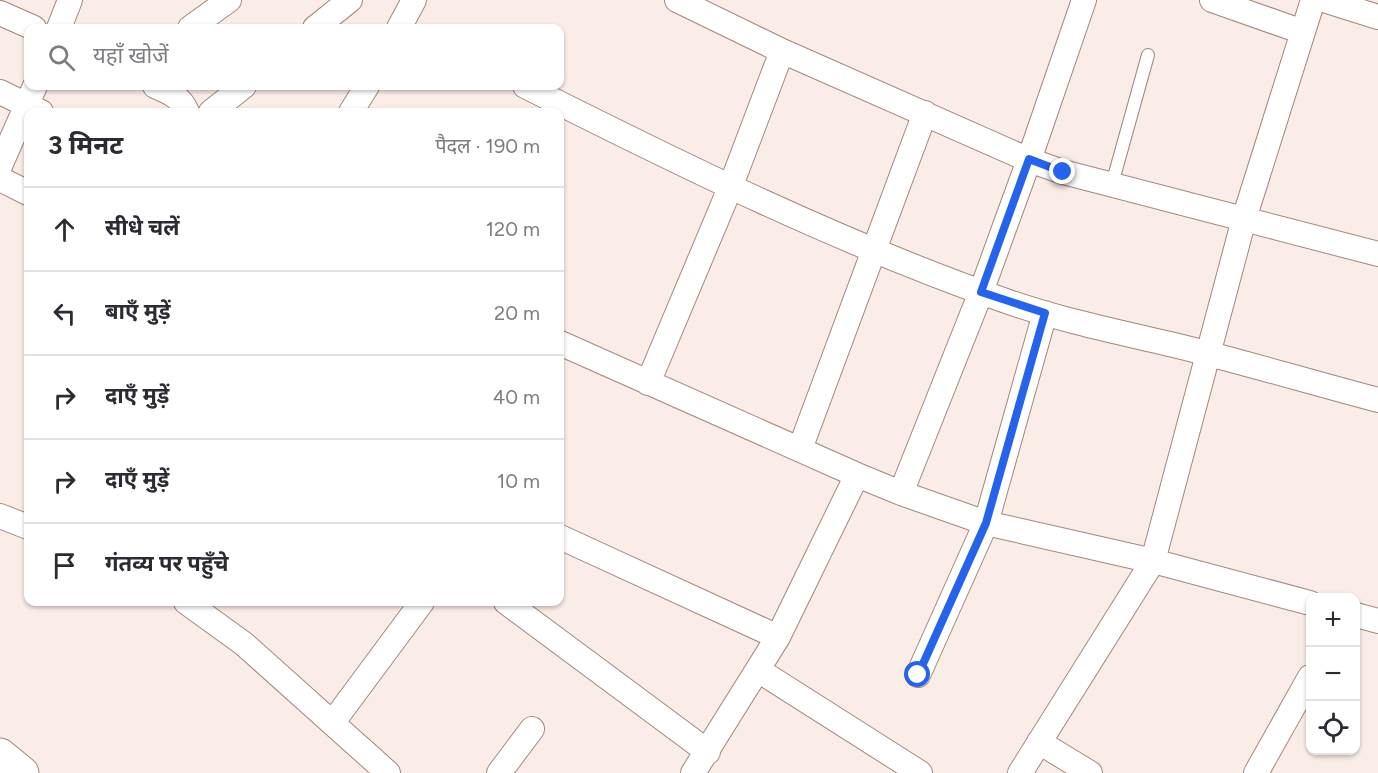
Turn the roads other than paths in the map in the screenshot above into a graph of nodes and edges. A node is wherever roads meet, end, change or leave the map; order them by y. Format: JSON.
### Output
{"nodes":[{"id":1,"x":70,"y":0,"type":"edge"},
{"id":2,"x":229,"y":0,"type":"edge"},
{"id":3,"x":350,"y":0,"type":"edge"},
{"id":4,"x":414,"y":0,"type":"edge"},
{"id":5,"x":677,"y":0,"type":"edge"},
{"id":6,"x":1084,"y":0,"type":"edge"},
{"id":7,"x":1212,"y":0,"type":"edge"},
{"id":8,"x":1313,"y":0,"type":"edge"},
{"id":9,"x":1323,"y":0,"type":"edge"},
{"id":10,"x":0,"y":13,"type":"edge"},
{"id":11,"x":1378,"y":17,"type":"edge"},
{"id":12,"x":25,"y":24,"type":"edge"},
{"id":13,"x":61,"y":24,"type":"edge"},
{"id":14,"x":196,"y":24,"type":"edge"},
{"id":15,"x":320,"y":24,"type":"edge"},
{"id":16,"x":406,"y":24,"type":"edge"},
{"id":17,"x":1303,"y":32,"type":"junction"},
{"id":18,"x":782,"y":51,"type":"junction"},
{"id":19,"x":1148,"y":55,"type":"dead end"},
{"id":20,"x":163,"y":90,"type":"edge"},
{"id":21,"x":239,"y":90,"type":"edge"},
{"id":22,"x":365,"y":90,"type":"edge"},
{"id":23,"x":533,"y":90,"type":"edge"},
{"id":24,"x":0,"y":92,"type":"edge"},
{"id":25,"x":34,"y":101,"type":"edge"},
{"id":26,"x":185,"y":108,"type":"edge"},
{"id":27,"x":216,"y":108,"type":"edge"},
{"id":28,"x":353,"y":108,"type":"edge"},
{"id":29,"x":925,"y":113,"type":"junction"},
{"id":30,"x":24,"y":120,"type":"edge"},
{"id":31,"x":1029,"y":159,"type":"junction"},
{"id":32,"x":0,"y":166,"type":"edge"},
{"id":33,"x":0,"y":178,"type":"edge"},
{"id":34,"x":1112,"y":184,"type":"junction"},
{"id":35,"x":730,"y":188,"type":"junction"},
{"id":36,"x":24,"y":191,"type":"edge"},
{"id":37,"x":1244,"y":219,"type":"junction"},
{"id":38,"x":875,"y":251,"type":"junction"},
{"id":39,"x":1378,"y":254,"type":"edge"},
{"id":40,"x":981,"y":292,"type":"junction"},
{"id":41,"x":1045,"y":313,"type":"junction"},
{"id":42,"x":564,"y":345,"type":"edge"},
{"id":43,"x":1208,"y":354,"type":"junction"},
{"id":44,"x":648,"y":383,"type":"junction"},
{"id":45,"x":1378,"y":400,"type":"edge"},
{"id":46,"x":800,"y":449,"type":"junction"},
{"id":47,"x":857,"y":475,"type":"junction"},
{"id":48,"x":901,"y":493,"type":"junction"},
{"id":49,"x":0,"y":516,"type":"edge"},
{"id":50,"x":986,"y":523,"type":"junction"},
{"id":51,"x":24,"y":525,"type":"edge"},
{"id":52,"x":564,"y":539,"type":"edge"},
{"id":53,"x":1153,"y":561,"type":"junction"},
{"id":54,"x":1306,"y":602,"type":"edge"},
{"id":55,"x":195,"y":606,"type":"edge"},
{"id":56,"x":419,"y":606,"type":"edge"},
{"id":57,"x":511,"y":606,"type":"edge"},
{"id":58,"x":1360,"y":616,"type":"edge"},
{"id":59,"x":1378,"y":621,"type":"edge"},
{"id":60,"x":778,"y":637,"type":"junction"},
{"id":61,"x":758,"y":670,"type":"junction"},
{"id":62,"x":918,"y":675,"type":"dead end"},
{"id":63,"x":1306,"y":686,"type":"edge"},
{"id":64,"x":333,"y":722,"type":"junction"},
{"id":65,"x":532,"y":729,"type":"dead end"},
{"id":66,"x":1039,"y":742,"type":"junction"},
{"id":67,"x":708,"y":752,"type":"junction"},
{"id":68,"x":0,"y":755,"type":"edge"},
{"id":69,"x":22,"y":773,"type":"edge"},
{"id":70,"x":388,"y":773,"type":"edge"},
{"id":71,"x":499,"y":773,"type":"edge"},
{"id":72,"x":693,"y":773,"type":"edge"},
{"id":73,"x":920,"y":773,"type":"edge"},
{"id":74,"x":1020,"y":773,"type":"edge"},
{"id":75,"x":1090,"y":773,"type":"edge"},
{"id":76,"x":1256,"y":773,"type":"edge"}],
"edges":[{"from":1,"to":13,"type":"street"},
{"from":2,"to":14,"type":"street"},
{"from":3,"to":15,"type":"street"},
{"from":4,"to":16,"type":"street"},
{"from":5,"to":18,"type":"street"},
{"from":6,"to":31,"type":"street"},
{"from":7,"to":17,"type":"street"},
{"from":8,"to":17,"type":"street"},
{"from":9,"to":11,"type":"street"},
{"from":10,"to":12,"type":"street"},
{"from":17,"to":37,"type":"street"},
{"from":18,"to":29,"type":"street"},
{"from":18,"to":35,"type":"street"},
{"from":19,"to":34,"type":"lane"},
{"from":20,"to":26,"type":"street"},
{"from":21,"to":27,"type":"street"},
{"from":22,"to":28,"type":"street"},
{"from":23,"to":35,"type":"street"},
{"from":24,"to":25,"type":"street"},
{"from":29,"to":31,"type":"street"},
{"from":29,"to":38,"type":"street"},
{"from":30,"to":32,"type":"street"},
{"from":31,"to":34,"type":"street"},
{"from":31,"to":40,"type":"street"},
{"from":33,"to":36,"type":"street"},
{"from":34,"to":37,"type":"street"},
{"from":35,"to":38,"type":"street"},
{"from":35,"to":44,"type":"street"},
{"from":37,"to":39,"type":"street"},
{"from":37,"to":43,"type":"street"},
{"from":38,"to":40,"type":"street"},
{"from":38,"to":46,"type":"street"},
{"from":40,"to":41,"type":"street"},
{"from":40,"to":48,"type":"street"},
{"from":41,"to":43,"type":"street"},
{"from":41,"to":50,"type":"street"},
{"from":42,"to":44,"type":"street"},
{"from":43,"to":45,"type":"street"},
{"from":43,"to":53,"type":"street"},
{"from":44,"to":46,"type":"street"},
{"from":46,"to":47,"type":"street"},
{"from":47,"to":48,"type":"street"},
{"from":47,"to":60,"type":"street"},
{"from":48,"to":50,"type":"street"},
{"from":49,"to":51,"type":"street"},
{"from":50,"to":53,"type":"street"},
{"from":50,"to":62,"type":"street"},
{"from":52,"to":60,"type":"street"},
{"from":53,"to":54,"type":"street"},
{"from":53,"to":66,"type":"street"},
{"from":55,"to":64,"type":"street"},
{"from":56,"to":64,"type":"street"},
{"from":57,"to":67,"type":"street"},
{"from":58,"to":59,"type":"street"},
{"from":60,"to":61,"type":"street"},
{"from":61,"to":67,"type":"street"},
{"from":61,"to":73,"type":"street"},
{"from":63,"to":76,"type":"street"},
{"from":64,"to":70,"type":"street"},
{"from":65,"to":71,"type":"street"},
{"from":66,"to":74,"type":"street"},
{"from":66,"to":75,"type":"street"},
{"from":67,"to":72,"type":"street"},
{"from":68,"to":69,"type":"main road"}]}
